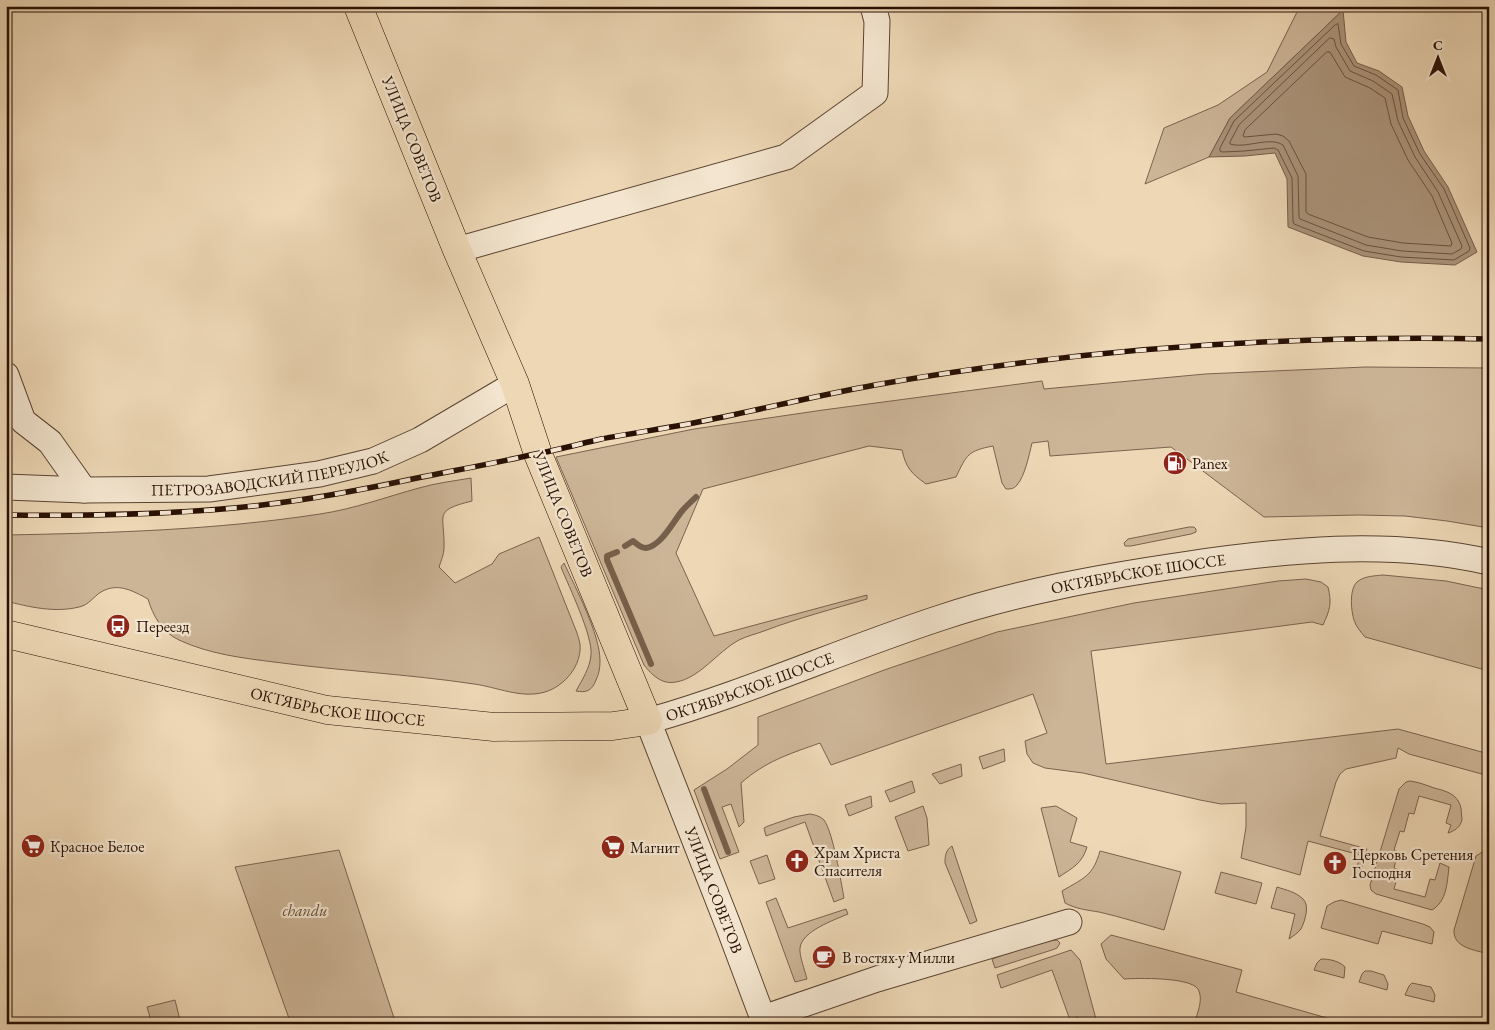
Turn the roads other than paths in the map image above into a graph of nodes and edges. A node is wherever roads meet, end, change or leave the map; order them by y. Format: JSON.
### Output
{"nodes":[{"id":1,"x":358,"y":6,"type":"edge"},
{"id":2,"x":875,"y":14,"type":"edge"},
{"id":3,"x":457,"y":250,"type":"junction"},
{"id":4,"x":6,"y":375,"type":"edge"},
{"id":5,"x":515,"y":384,"type":"junction"},
{"id":6,"x":6,"y":486,"type":"edge"},
{"id":7,"x":84,"y":490,"type":"junction"},
{"id":8,"x":1489,"y":562,"type":"edge"},
{"id":9,"x":6,"y":634,"type":"edge"},
{"id":10,"x":648,"y":721,"type":"junction"},
{"id":11,"x":1068,"y":922,"type":"dead end"},
{"id":12,"x":764,"y":1021,"type":"edge"}],
"edges":[{"from":1,"to":3,"type":"main road","name":"УЛИЦА СОВЕТОВ"},
{"from":2,"to":3,"type":"street"},
{"from":3,"to":5,"type":"main road","name":"УЛИЦА СОВЕТОВ"},
{"from":4,"to":7,"type":"street"},
{"from":5,"to":7,"type":"street","name":"ПЕТРОЗАВОДСКИЙ ПЕРЕУЛОК"},
{"from":5,"to":10,"type":"main road","name":"УЛИЦА СОВЕТОВ"},
{"from":6,"to":7,"type":"street","name":"ПЕТРОЗАВОДСКИЙ ПЕРЕУЛОК"},
{"from":8,"to":10,"type":"street","name":"ОКТЯБРЬСКОЕ ШОССЕ"},
{"from":9,"to":10,"type":"main road","name":"ОКТЯБРЬСКОЕ ШОССЕ"},
{"from":10,"to":12,"type":"street","name":"УЛИЦА СОВЕТОВ"},
{"from":11,"to":12,"type":"street"}]}
